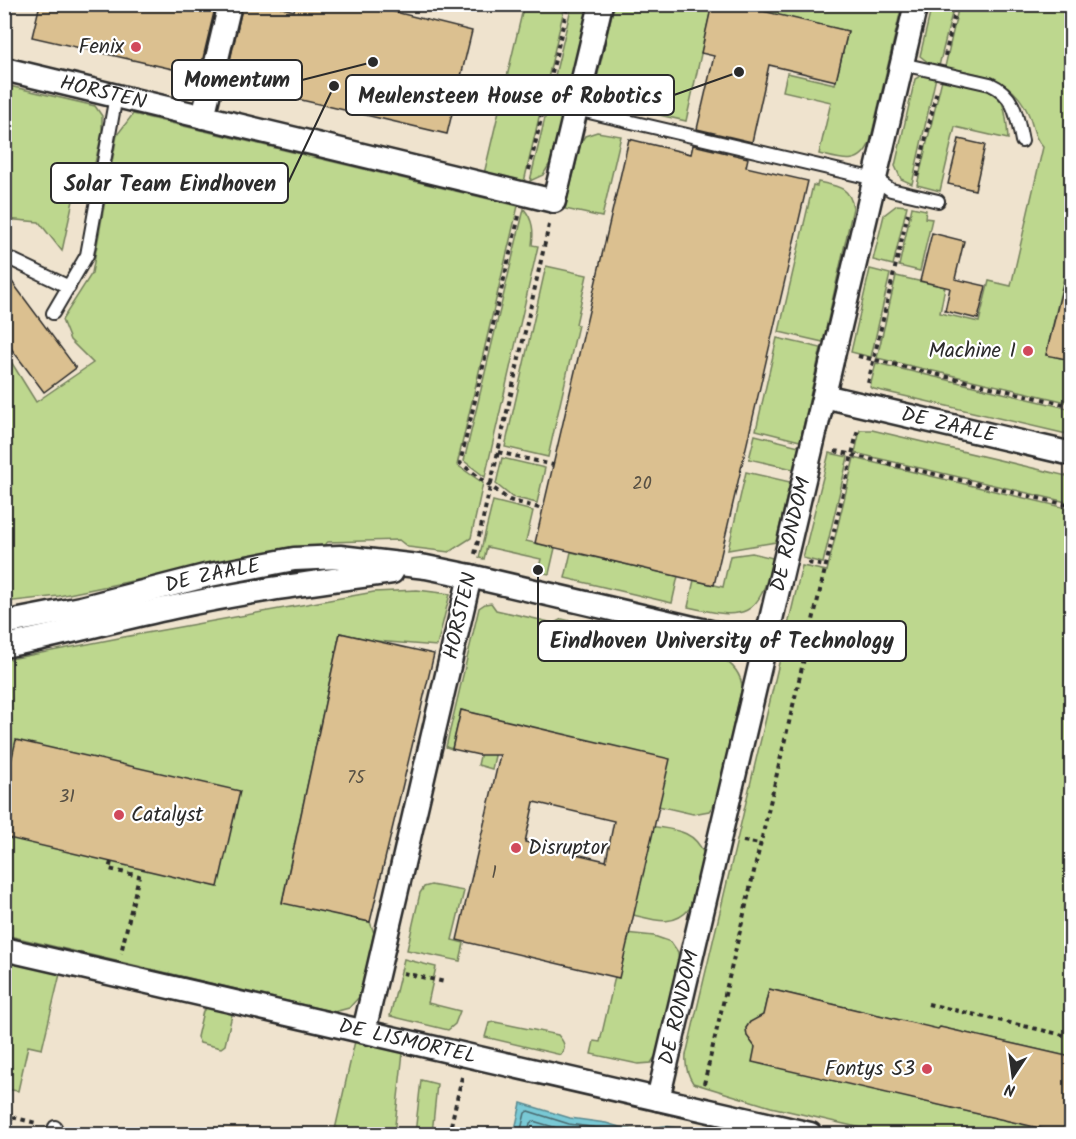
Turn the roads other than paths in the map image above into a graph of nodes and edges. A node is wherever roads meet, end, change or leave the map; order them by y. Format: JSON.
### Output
{"nodes":[{"id":1,"x":230,"y":4,"type":"edge"},
{"id":2,"x":601,"y":4,"type":"edge"},
{"id":3,"x":916,"y":4,"type":"edge"},
{"id":4,"x":902,"y":64,"type":"junction"},
{"id":5,"x":4,"y":69,"type":"edge"},
{"id":6,"x":116,"y":96,"type":"junction"},
{"id":7,"x":576,"y":109,"type":"junction"},
{"id":8,"x":203,"y":117,"type":"junction"},
{"id":9,"x":1022,"y":141,"type":"dead end"},
{"id":10,"x":875,"y":179,"type":"junction"},
{"id":11,"x":938,"y":201,"type":"dead end"},
{"id":12,"x":4,"y":256,"type":"edge"},
{"id":13,"x":69,"y":286,"type":"junction"},
{"id":14,"x":53,"y":313,"type":"dead end"},
{"id":15,"x":824,"y":396,"type":"junction"},
{"id":16,"x":1071,"y":454,"type":"edge"},
{"id":17,"x":426,"y":567,"type":"junction"},
{"id":18,"x":470,"y":576,"type":"junction"},
{"id":19,"x":4,"y":623,"type":"edge"},
{"id":20,"x":766,"y":645,"type":"junction"},
{"id":21,"x":4,"y":646,"type":"edge"},
{"id":22,"x":4,"y":949,"type":"edge"},
{"id":23,"x":364,"y":1031,"type":"junction"},
{"id":24,"x":658,"y":1100,"type":"junction"},
{"id":25,"x":810,"y":1134,"type":"edge"}],
"edges":[{"from":1,"to":8,"type":"street"},
{"from":2,"to":7,"type":"street"},
{"from":3,"to":4,"type":"street","name":"DE RONDOM"},
{"from":4,"to":9,"type":"lane"},
{"from":4,"to":10,"type":"street","name":"DE RONDOM"},
{"from":5,"to":6,"type":"street","name":"HORSTEN"},
{"from":6,"to":8,"type":"street","name":"HORSTEN"},
{"from":6,"to":13,"type":"lane"},
{"from":7,"to":8,"type":"street","name":"HORSTEN"},
{"from":7,"to":10,"type":"lane"},
{"from":10,"to":11,"type":"lane"},
{"from":10,"to":15,"type":"street","name":"DE RONDOM"},
{"from":12,"to":13,"type":"lane"},
{"from":13,"to":14,"type":"lane"},
{"from":15,"to":16,"type":"street","name":"DE ZAALE"},
{"from":15,"to":20,"type":"street","name":"DE RONDOM"},
{"from":17,"to":18,"type":"street","name":"DE ZAALE"},
{"from":17,"to":19,"type":"street","name":"DE ZAALE"},
{"from":17,"to":21,"type":"street","name":"DE ZAALE"},
{"from":18,"to":20,"type":"street","name":"DE ZAALE"},
{"from":18,"to":23,"type":"street","name":"HORSTEN"},
{"from":20,"to":24,"type":"street","name":"DE RONDOM"},
{"from":22,"to":23,"type":"street","name":"DE LISMORTEL"},
{"from":23,"to":24,"type":"street","name":"DE LISMORTEL"},
{"from":24,"to":25,"type":"street","name":"DE LISMORTEL"}]}
